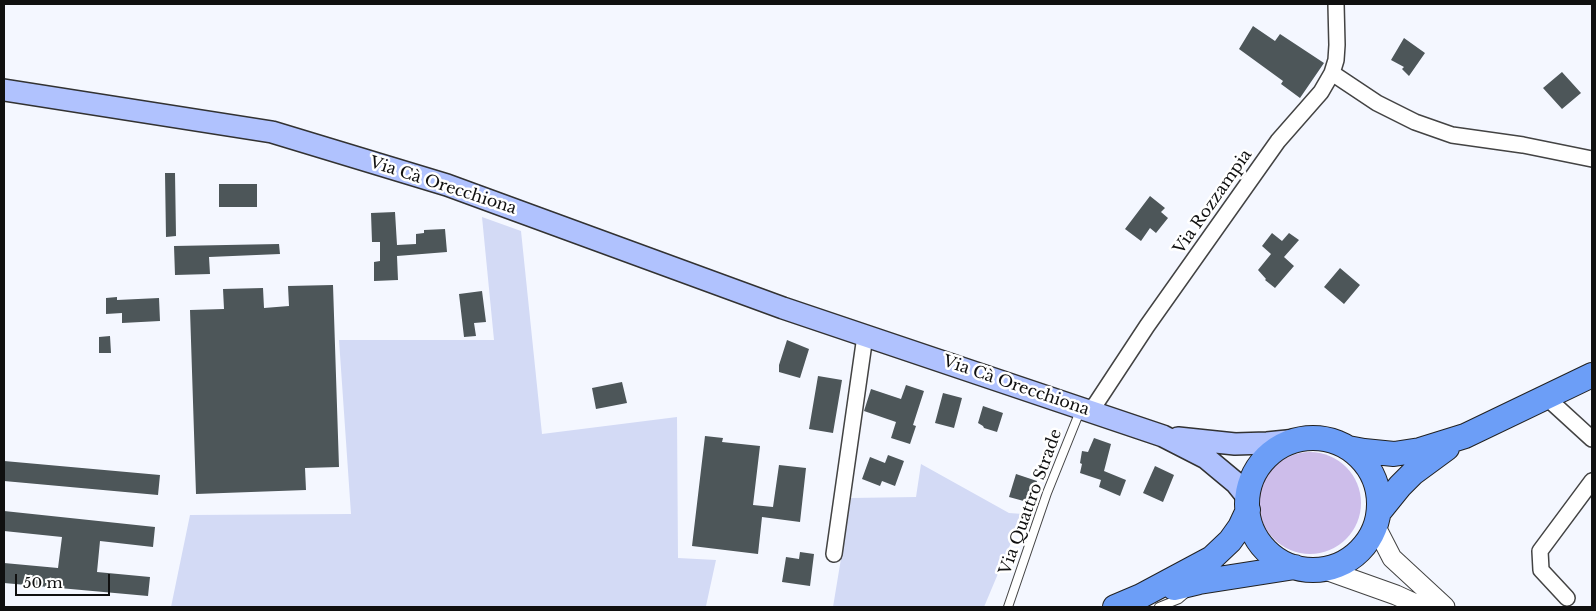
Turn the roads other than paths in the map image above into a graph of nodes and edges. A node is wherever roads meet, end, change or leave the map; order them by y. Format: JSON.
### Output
{"nodes":[{"id":1,"x":1336,"y":4,"type":"edge"},
{"id":2,"x":1332,"y":73,"type":"junction"},
{"id":3,"x":4,"y":90,"type":"edge"},
{"id":4,"x":1592,"y":159,"type":"edge"},
{"id":5,"x":868,"y":336,"type":"junction"},
{"id":6,"x":1592,"y":375,"type":"edge"},
{"id":7,"x":1546,"y":397,"type":"junction"},
{"id":8,"x":1086,"y":410,"type":"junction"},
{"id":9,"x":1163,"y":436,"type":"junction"},
{"id":10,"x":1464,"y":436,"type":"junction"},
{"id":11,"x":1592,"y":439,"type":"edge"},
{"id":12,"x":1297,"y":440,"type":"junction"},
{"id":13,"x":1348,"y":448,"type":"junction"},
{"id":14,"x":1592,"y":481,"type":"edge"},
{"id":15,"x":1248,"y":504,"type":"junction"},
{"id":16,"x":1377,"y":519,"type":"junction"},
{"id":17,"x":834,"y":554,"type":"dead end"},
{"id":18,"x":1295,"y":567,"type":"junction"},
{"id":19,"x":1323,"y":569,"type":"junction"},
{"id":20,"x":1567,"y":598,"type":"dead end"},
{"id":21,"x":1150,"y":602,"type":"edge"},
{"id":22,"x":1008,"y":607,"type":"edge"},
{"id":23,"x":1114,"y":607,"type":"edge"},
{"id":24,"x":1422,"y":607,"type":"edge"},
{"id":25,"x":1446,"y":607,"type":"edge"}],
"edges":[{"from":1,"to":2,"type":"street","name":"Via Rozzampia"},
{"from":2,"to":4,"type":"street"},
{"from":2,"to":8,"type":"street","name":"Via Rozzampia"},
{"from":3,"to":5,"type":"main road","name":"Via Cà Orecchiona"},
{"from":5,"to":8,"type":"main road","name":"Via Cà Orecchiona"},
{"from":5,"to":17,"type":"street"},
{"from":6,"to":7,"type":"main road"},
{"from":7,"to":10,"type":"main road"},
{"from":7,"to":11,"type":"street"},
{"from":8,"to":9,"type":"main road","name":"Via Cà Orecchiona"},
{"from":8,"to":22,"type":"lane","name":"Via Quattro Strade"},
{"from":9,"to":12,"type":"main road","name":"Via Cà Orecchiona"},
{"from":9,"to":15,"type":"main road","name":"Via Cà Orecchiona"},
{"from":10,"to":13,"type":"main road"},
{"from":10,"to":16,"type":"main road"},
{"from":12,"to":13,"type":"main road"},
{"from":12,"to":15,"type":"main road"},
{"from":13,"to":16,"type":"main road"},
{"from":14,"to":20,"type":"street"},
{"from":15,"to":18,"type":"main road"},
{"from":15,"to":21,"type":"main road"},
{"from":16,"to":19,"type":"main road"},
{"from":16,"to":25,"type":"street"},
{"from":18,"to":19,"type":"main road"},
{"from":18,"to":21,"type":"main road"},
{"from":19,"to":24,"type":"street"},
{"from":21,"to":23,"type":"main road"}]}
